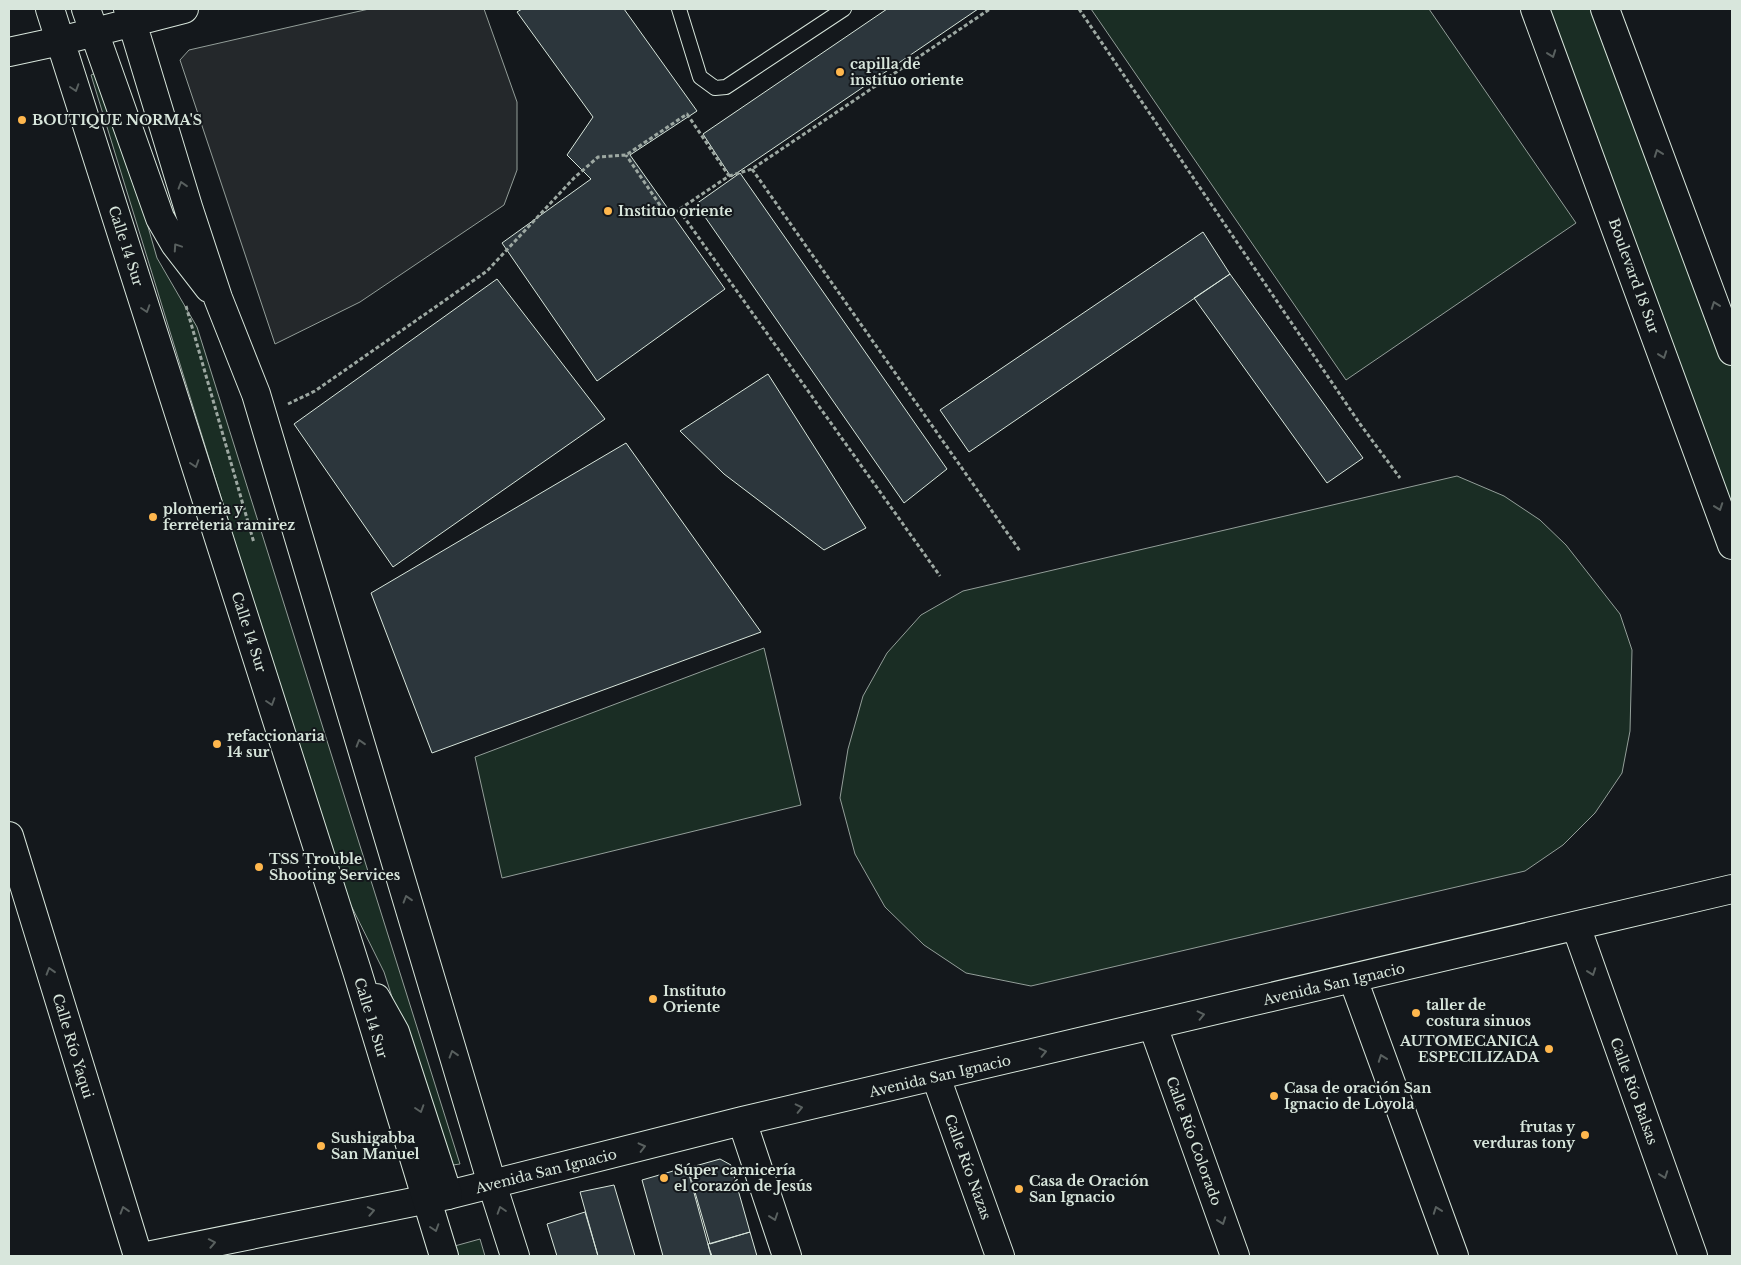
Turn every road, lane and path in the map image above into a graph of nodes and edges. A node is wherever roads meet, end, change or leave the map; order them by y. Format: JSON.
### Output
{"nodes":[{"id":1,"x":50,"y":9,"type":"edge"},
{"id":2,"x":184,"y":9,"type":"edge"},
{"id":3,"x":678,"y":9,"type":"edge"},
{"id":4,"x":844,"y":9,"type":"edge"},
{"id":5,"x":990,"y":9,"type":"edge"},
{"id":6,"x":1079,"y":9,"type":"edge"},
{"id":7,"x":1535,"y":9,"type":"edge"},
{"id":8,"x":1605,"y":9,"type":"edge"},
{"id":9,"x":130,"y":15,"type":"edge"},
{"id":10,"x":90,"y":20,"type":"edge"},
{"id":11,"x":60,"y":41,"type":"junction"},
{"id":12,"x":9,"y":52,"type":"edge"},
{"id":13,"x":626,"y":155,"type":"junction"},
{"id":14,"x":752,"y":169,"type":"junction"},
{"id":15,"x":729,"y":176,"type":"junction"},
{"id":16,"x":679,"y":210,"type":"junction"},
{"id":17,"x":218,"y":298,"type":"junction"},
{"id":18,"x":1732,"y":351,"type":"edge"},
{"id":19,"x":262,"y":416,"type":"junction"},
{"id":20,"x":1400,"y":478,"type":"dead end"},
{"id":21,"x":1732,"y":544,"type":"edge"},
{"id":22,"x":1020,"y":552,"type":"dead end"},
{"id":23,"x":940,"y":576,"type":"dead end"},
{"id":24,"x":9,"y":836,"type":"edge"},
{"id":25,"x":1732,"y":890,"type":"edge"},
{"id":26,"x":1576,"y":926,"type":"junction"},
{"id":27,"x":1353,"y":979,"type":"junction"},
{"id":28,"x":1153,"y":1026,"type":"junction"},
{"id":29,"x":936,"y":1077,"type":"junction"},
{"id":30,"x":742,"y":1122,"type":"junction"},
{"id":31,"x":492,"y":1184,"type":"junction"},
{"id":32,"x":437,"y":1197,"type":"junction"},
{"id":33,"x":138,"y":1256,"type":"edge"},
{"id":34,"x":147,"y":1256,"type":"edge"},
{"id":35,"x":444,"y":1256,"type":"edge"},
{"id":36,"x":515,"y":1256,"type":"edge"},
{"id":37,"x":787,"y":1256,"type":"edge"},
{"id":38,"x":1000,"y":1256,"type":"edge"},
{"id":39,"x":1235,"y":1256,"type":"edge"},
{"id":40,"x":1454,"y":1256,"type":"edge"},
{"id":41,"x":1693,"y":1256,"type":"edge"}],
"edges":[{"from":1,"to":11,"type":"main road","name":"Calle 14 Sur"},
{"from":2,"to":9,"type":"main road"},
{"from":3,"to":4,"type":"lane"},
{"from":5,"to":14,"type":"path"},
{"from":6,"to":20,"type":"path"},
{"from":7,"to":21,"type":"main road","name":"Boulevard 18 Sur","one_way":true},
{"from":18,"to":8,"type":"main road","one_way":true},
{"from":9,"to":10,"type":"main road"},
{"from":17,"to":9,"type":"main road","one_way":true},
{"from":10,"to":11,"type":"main road"},
{"from":17,"to":10,"type":"main road","one_way":true},
{"from":11,"to":12,"type":"main road"},
{"from":11,"to":32,"type":"main road","name":"Calle 14 Sur","one_way":true},
{"from":13,"to":15,"type":"path"},
{"from":13,"to":16,"type":"path"},
{"from":13,"to":19,"type":"path"},
{"from":14,"to":15,"type":"path"},
{"from":14,"to":22,"type":"path"},
{"from":15,"to":16,"type":"path"},
{"from":16,"to":23,"type":"path"},
{"from":17,"to":19,"type":"main road"},
{"from":31,"to":19,"type":"main road","one_way":true},
{"from":33,"to":24,"type":"main road","name":"Calle Río Yaqui","one_way":true},
{"from":25,"to":26,"type":"main road","name":"Avenida San Ignacio"},
{"from":26,"to":27,"type":"main road","name":"Avenida San Ignacio"},
{"from":26,"to":41,"type":"main road","name":"Calle Río Balsas","one_way":true},
{"from":28,"to":27,"type":"main road","name":"Avenida San Ignacio","one_way":true},
{"from":40,"to":27,"type":"main road","one_way":true},
{"from":29,"to":28,"type":"main road","name":"Avenida San Ignacio","one_way":true},
{"from":28,"to":39,"type":"main road","name":"Calle Río Colorado","one_way":true},
{"from":30,"to":29,"type":"main road","name":"Avenida San Ignacio","one_way":true},
{"from":29,"to":38,"type":"main road","name":"Calle Río Nazas"},
{"from":31,"to":30,"type":"main road","name":"Avenida San Ignacio","one_way":true},
{"from":30,"to":37,"type":"main road","one_way":true},
{"from":31,"to":32,"type":"main road","name":"Avenida San Ignacio"},
{"from":36,"to":31,"type":"main road","one_way":true},
{"from":34,"to":32,"type":"main road","name":"Avenida San Ignacio","one_way":true},
{"from":32,"to":35,"type":"main road","name":"Calle 14 Sur","one_way":true}]}
